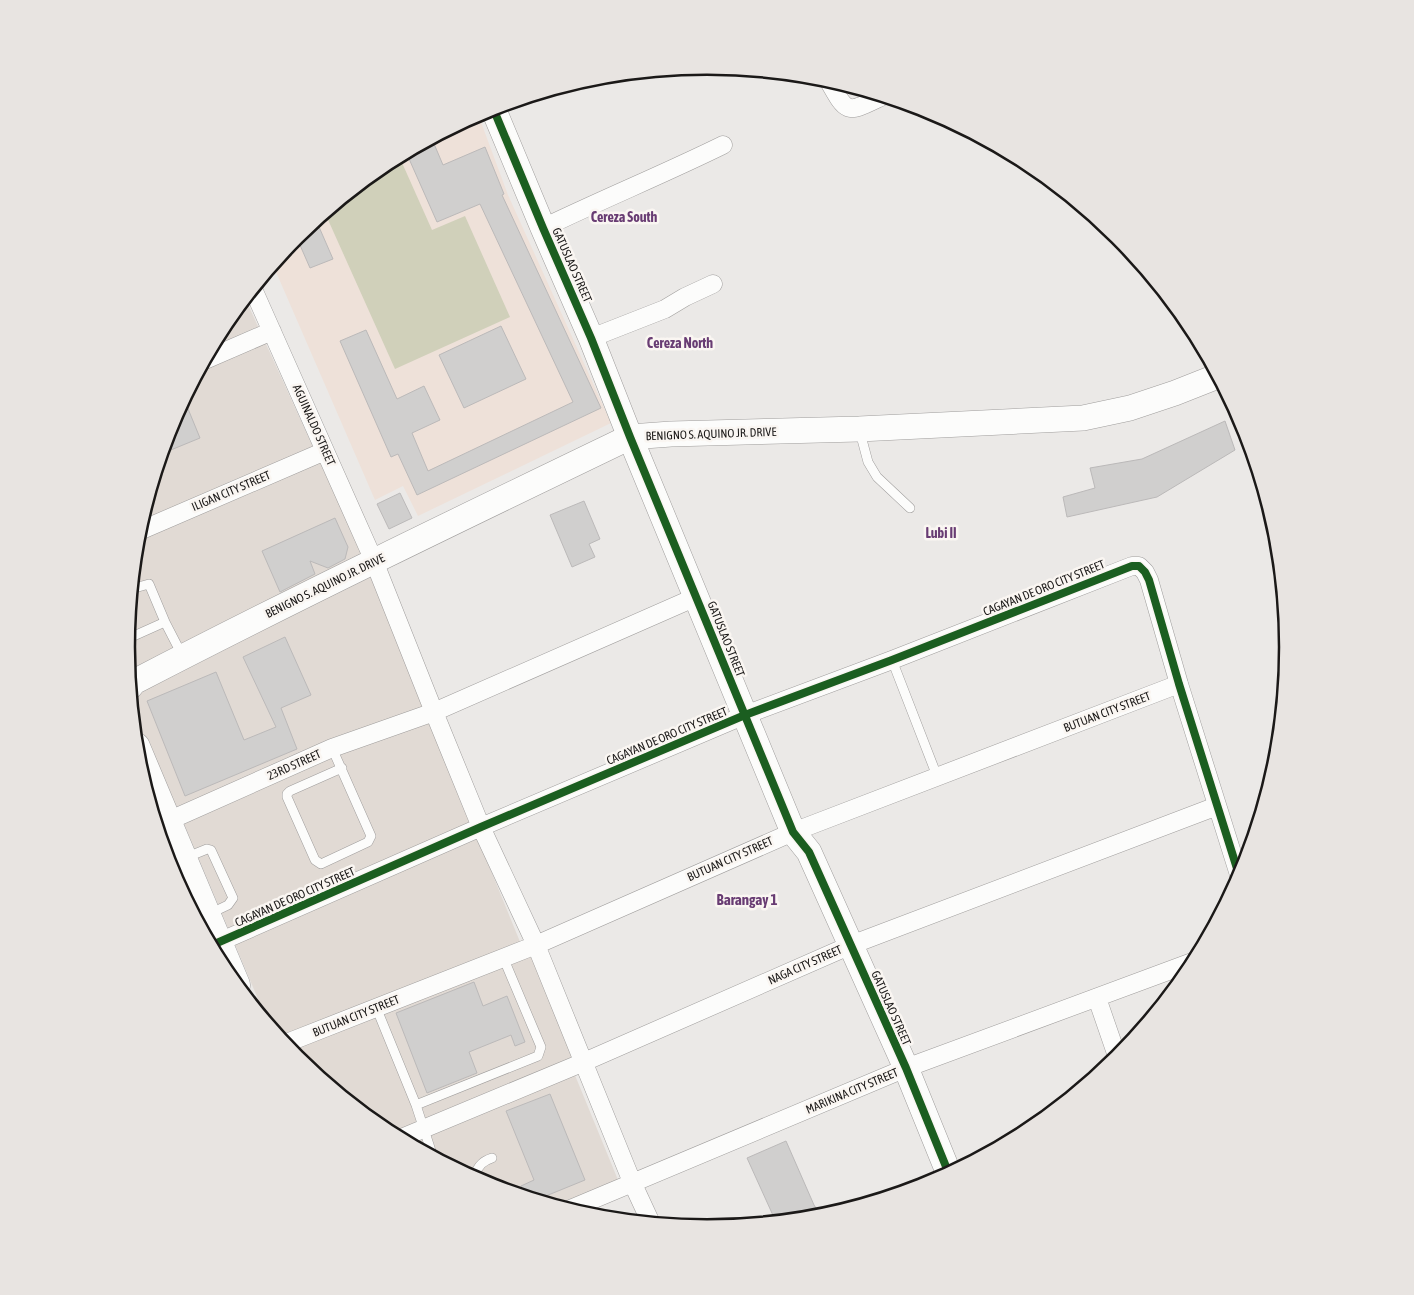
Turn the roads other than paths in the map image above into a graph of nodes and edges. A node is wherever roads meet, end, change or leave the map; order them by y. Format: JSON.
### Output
{"nodes":[{"id":1,"x":834,"y":90,"type":"edge"},
{"id":2,"x":874,"y":100,"type":"edge"},
{"id":3,"x":496,"y":116,"type":"edge"},
{"id":4,"x":723,"y":145,"type":"dead end"},
{"id":5,"x":543,"y":228,"type":"junction"},
{"id":6,"x":713,"y":284,"type":"dead end"},
{"id":7,"x":256,"y":295,"type":"edge"},
{"id":8,"x":272,"y":331,"type":"junction"},
{"id":9,"x":592,"y":338,"type":"junction"},
{"id":10,"x":214,"y":356,"type":"edge"},
{"id":11,"x":1212,"y":378,"type":"edge"},
{"id":12,"x":859,"y":429,"type":"junction"},
{"id":13,"x":630,"y":437,"type":"junction"},
{"id":14,"x":325,"y":451,"type":"junction"},
{"id":15,"x":910,"y":508,"type":"dead end"},
{"id":16,"x":148,"y":528,"type":"edge"},
{"id":17,"x":374,"y":561,"type":"junction"},
{"id":18,"x":138,"y":587,"type":"edge"},
{"id":19,"x":696,"y":597,"type":"junction"},
{"id":20,"x":165,"y":622,"type":"junction"},
{"id":21,"x":135,"y":635,"type":"edge"},
{"id":22,"x":183,"y":656,"type":"junction"},
{"id":23,"x":892,"y":660,"type":"junction"},
{"id":24,"x":136,"y":680,"type":"edge"},
{"id":25,"x":1179,"y":684,"type":"junction"},
{"id":26,"x":434,"y":712,"type":"junction"},
{"id":27,"x":745,"y":715,"type":"junction"},
{"id":28,"x":332,"y":748,"type":"junction"},
{"id":29,"x":342,"y":768,"type":"junction"},
{"id":30,"x":937,"y":776,"type":"junction"},
{"id":31,"x":1217,"y":806,"type":"junction"},
{"id":32,"x":162,"y":824,"type":"edge"},
{"id":33,"x":163,"y":826,"type":"edge"},
{"id":34,"x":482,"y":827,"type":"junction"},
{"id":35,"x":793,"y":832,"type":"junction"},
{"id":36,"x":1236,"y":866,"type":"edge"},
{"id":37,"x":211,"y":934,"type":"edge"},
{"id":38,"x":217,"y":943,"type":"edge"},
{"id":39,"x":536,"y":945,"type":"junction"},
{"id":40,"x":851,"y":945,"type":"junction"},
{"id":41,"x":503,"y":957,"type":"junction"},
{"id":42,"x":1183,"y":965,"type":"edge"},
{"id":43,"x":1097,"y":998,"type":"junction"},
{"id":44,"x":376,"y":1007,"type":"junction"},
{"id":45,"x":292,"y":1041,"type":"edge"},
{"id":46,"x":1115,"y":1049,"type":"edge"},
{"id":47,"x":584,"y":1062,"type":"junction"},
{"id":48,"x":906,"y":1068,"type":"junction"},
{"id":49,"x":416,"y":1106,"type":"junction"},
{"id":50,"x":423,"y":1129,"type":"junction"},
{"id":51,"x":408,"y":1135,"type":"edge"},
{"id":52,"x":430,"y":1148,"type":"edge"},
{"id":53,"x":492,"y":1158,"type":"dead end"},
{"id":54,"x":946,"y":1167,"type":"edge"},
{"id":55,"x":477,"y":1171,"type":"edge"},
{"id":56,"x":632,"y":1182,"type":"junction"},
{"id":57,"x":579,"y":1205,"type":"edge"},
{"id":58,"x":648,"y":1217,"type":"edge"}],
"edges":[{"from":1,"to":2,"type":"street"},
{"from":3,"to":5,"type":"street","name":"GATUSLAO STREET"},
{"from":4,"to":5,"type":"street"},
{"from":5,"to":9,"type":"street","name":"GATUSLAO STREET"},
{"from":6,"to":9,"type":"street"},
{"from":7,"to":8,"type":"street","name":"AGUINALDO STREET"},
{"from":8,"to":10,"type":"street"},
{"from":8,"to":14,"type":"street","name":"AGUINALDO STREET"},
{"from":9,"to":13,"type":"street","name":"GATUSLAO STREET"},
{"from":11,"to":12,"type":"street","name":"BENIGNO S. AQUINO JR. DRIVE"},
{"from":12,"to":13,"type":"street","name":"BENIGNO S. AQUINO JR. DRIVE"},
{"from":12,"to":15,"type":"lane"},
{"from":13,"to":17,"type":"street","name":"BENIGNO S. AQUINO JR. DRIVE"},
{"from":13,"to":19,"type":"street","name":"GATUSLAO STREET"},
{"from":14,"to":16,"type":"street","name":"ILIGAN CITY STREET"},
{"from":14,"to":17,"type":"street","name":"AGUINALDO STREET"},
{"from":17,"to":22,"type":"street","name":"BENIGNO S. AQUINO JR. DRIVE"},
{"from":17,"to":26,"type":"street","name":"AGUINALDO STREET"},
{"from":18,"to":20,"type":"lane"},
{"from":19,"to":26,"type":"street","name":"23RD STREET"},
{"from":19,"to":27,"type":"street","name":"GATUSLAO STREET"},
{"from":20,"to":21,"type":"lane"},
{"from":20,"to":22,"type":"lane"},
{"from":22,"to":24,"type":"street","name":"BENIGNO S. AQUINO JR. DRIVE"},
{"from":23,"to":25,"type":"street","name":"CAGAYAN DE ORO CITY STREET"},
{"from":23,"to":27,"type":"street","name":"CAGAYAN DE ORO CITY STREET"},
{"from":23,"to":30,"type":"lane"},
{"from":25,"to":30,"type":"street","name":"BUTUAN CITY STREET"},
{"from":25,"to":31,"type":"street"},
{"from":26,"to":28,"type":"street","name":"23RD STREET"},
{"from":26,"to":34,"type":"street","name":"AGUINALDO STREET"},
{"from":27,"to":34,"type":"street","name":"CAGAYAN DE ORO CITY STREET"},
{"from":27,"to":35,"type":"street","name":"GATUSLAO STREET"},
{"from":28,"to":29,"type":"lane"},
{"from":28,"to":32,"type":"street","name":"23RD STREET"},
{"from":29,"to":29,"type":"lane"},
{"from":30,"to":35,"type":"street","name":"BUTUAN CITY STREET"},
{"from":31,"to":36,"type":"street"},
{"from":31,"to":40,"type":"street","name":"NAGA CITY STREET"},
{"from":33,"to":37,"type":"main road"},
{"from":34,"to":38,"type":"street","name":"CAGAYAN DE ORO CITY STREET"},
{"from":34,"to":39,"type":"street","name":"AGUINALDO STREET"},
{"from":35,"to":39,"type":"street","name":"BUTUAN CITY STREET"},
{"from":35,"to":40,"type":"street","name":"GATUSLAO STREET"},
{"from":39,"to":41,"type":"street","name":"BUTUAN CITY STREET"},
{"from":39,"to":47,"type":"street","name":"AGUINALDO STREET"},
{"from":40,"to":47,"type":"street","name":"NAGA CITY STREET"},
{"from":40,"to":48,"type":"street","name":"GATUSLAO STREET"},
{"from":41,"to":44,"type":"street","name":"BUTUAN CITY STREET"},
{"from":41,"to":49,"type":"lane"},
{"from":42,"to":43,"type":"street","name":"MARIKINA CITY STREET"},
{"from":43,"to":46,"type":"street"},
{"from":43,"to":48,"type":"street","name":"MARIKINA CITY STREET"},
{"from":44,"to":45,"type":"street","name":"BUTUAN CITY STREET"},
{"from":44,"to":49,"type":"lane"},
{"from":47,"to":50,"type":"street","name":"NAGA CITY STREET"},
{"from":47,"to":56,"type":"street","name":"AGUINALDO STREET"},
{"from":48,"to":54,"type":"street","name":"GATUSLAO STREET"},
{"from":48,"to":56,"type":"street","name":"MARIKINA CITY STREET"},
{"from":49,"to":50,"type":"lane"},
{"from":50,"to":51,"type":"street","name":"NAGA CITY STREET"},
{"from":50,"to":52,"type":"lane"},
{"from":53,"to":55,"type":"lane"},
{"from":56,"to":57,"type":"street","name":"MARIKINA CITY STREET"},
{"from":56,"to":58,"type":"street","name":"AGUINALDO STREET"}]}
